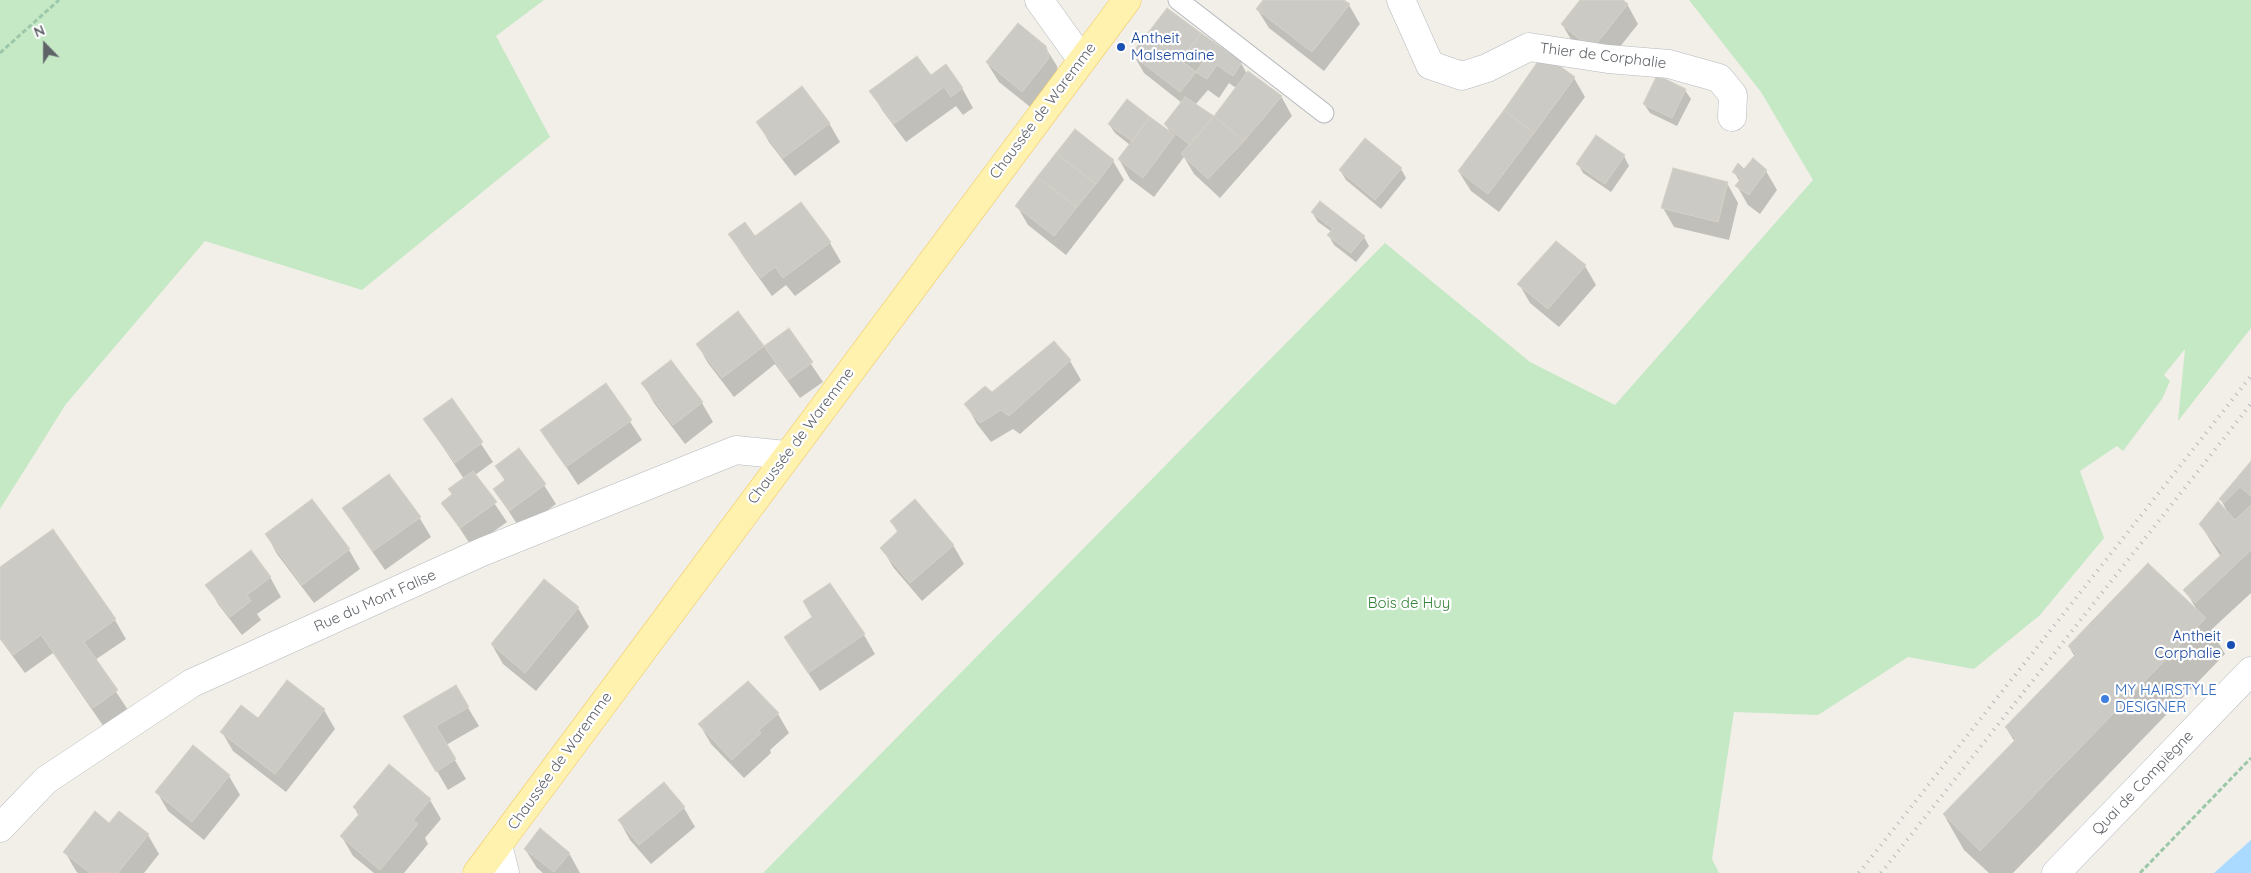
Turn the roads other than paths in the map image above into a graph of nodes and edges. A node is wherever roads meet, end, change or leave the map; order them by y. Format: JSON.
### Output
{"nodes":[{"id":1,"x":1039,"y":0,"type":"edge"},
{"id":2,"x":1127,"y":0,"type":"edge"},
{"id":3,"x":1178,"y":0,"type":"edge"},
{"id":4,"x":1401,"y":0,"type":"edge"},
{"id":5,"x":1082,"y":60,"type":"junction"},
{"id":6,"x":1324,"y":113,"type":"dead end"},
{"id":7,"x":1732,"y":117,"type":"dead end"},
{"id":8,"x":786,"y":455,"type":"junction"},
{"id":9,"x":2251,"y":671,"type":"edge"},
{"id":10,"x":0,"y":828,"type":"edge"},
{"id":11,"x":498,"y":845,"type":"junction"},
{"id":12,"x":477,"y":873,"type":"edge"},
{"id":13,"x":505,"y":873,"type":"edge"},
{"id":14,"x":2056,"y":873,"type":"edge"}],
"edges":[{"from":1,"to":5,"type":"street"},
{"from":2,"to":5,"type":"main road","name":"Chaussée de Waremme"},
{"from":3,"to":6,"type":"lane"},
{"from":4,"to":7,"type":"street","name":"Thier de Corphalie"},
{"from":5,"to":8,"type":"main road","name":"Chaussée de Waremme"},
{"from":8,"to":10,"type":"street","name":"Rue du Mont Falise"},
{"from":8,"to":11,"type":"main road","name":"Chaussée de Waremme"},
{"from":9,"to":14,"type":"street","name":"Quai de Compiègne"},
{"from":11,"to":12,"type":"main road","name":"Chaussée de Waremme"},
{"from":11,"to":13,"type":"street"}]}
